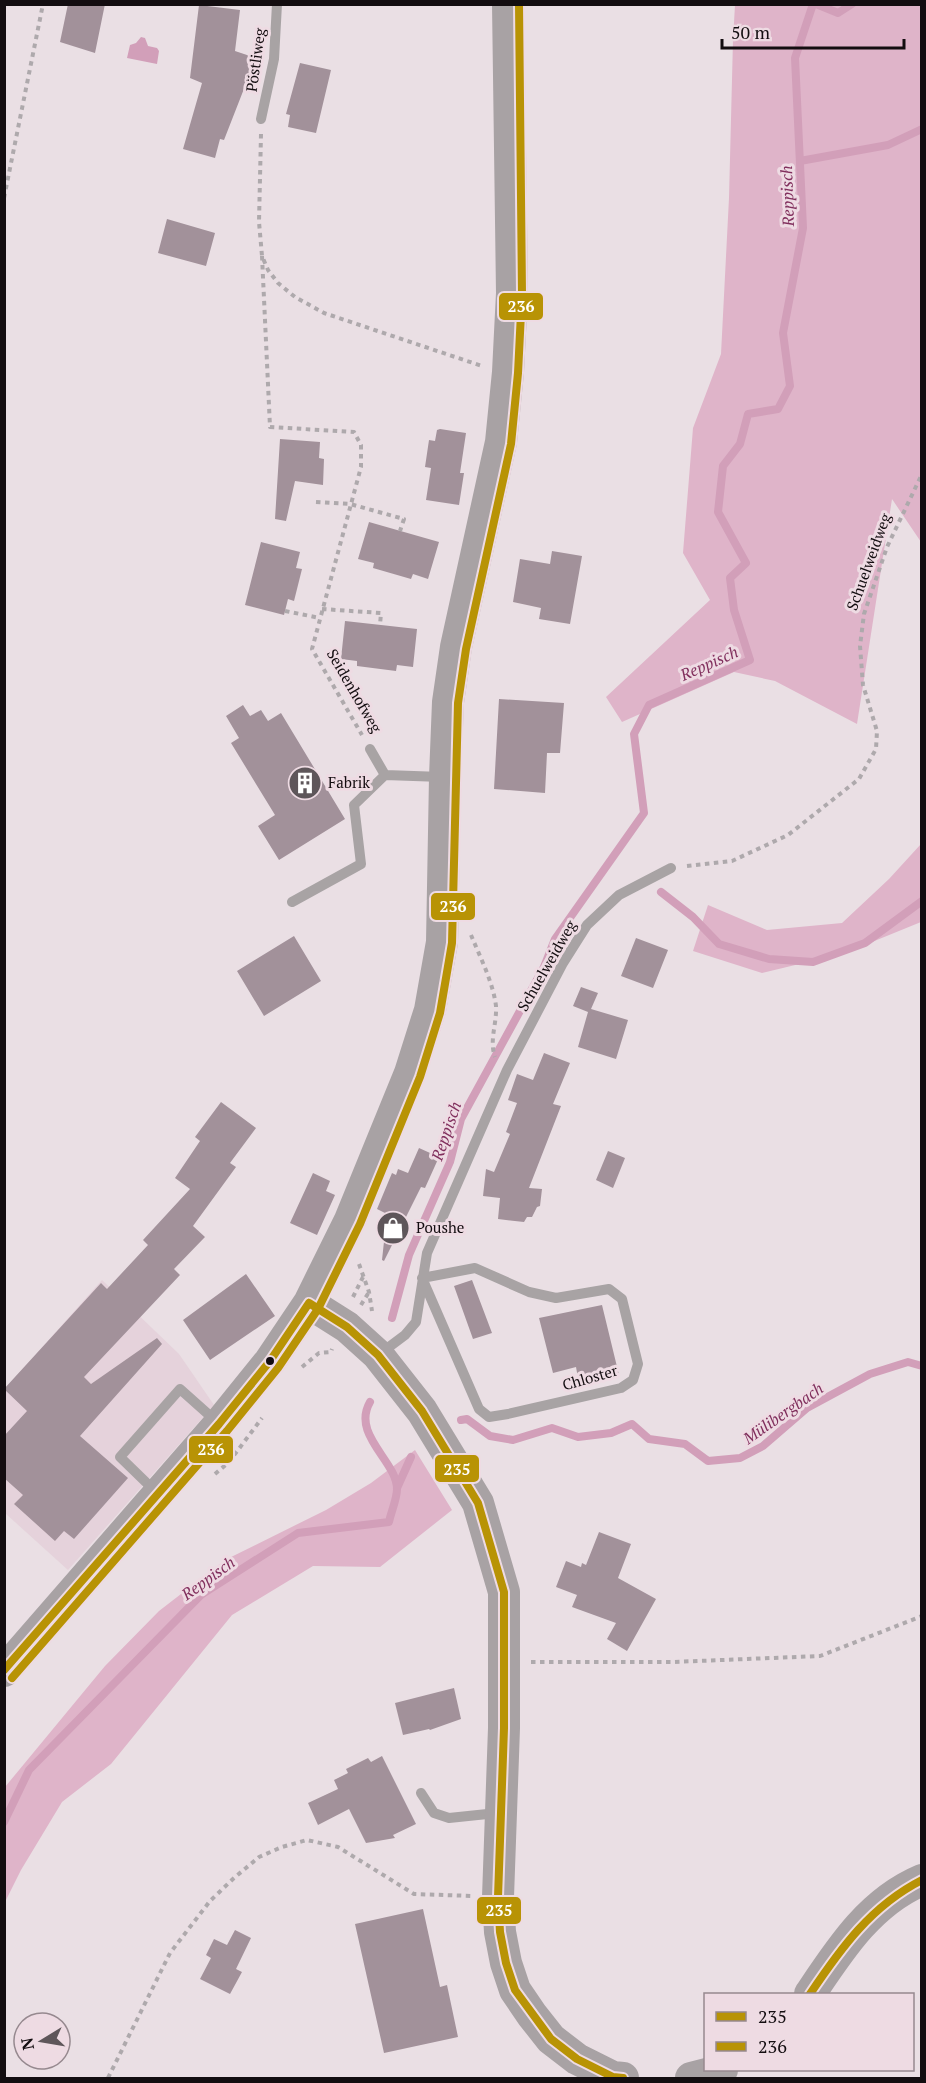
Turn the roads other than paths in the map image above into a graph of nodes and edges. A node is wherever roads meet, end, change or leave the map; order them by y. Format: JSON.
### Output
{"nodes":[{"id":1,"x":277,"y":4,"type":"edge"},
{"id":2,"x":508,"y":4,"type":"edge"},
{"id":3,"x":261,"y":119,"type":"road end"},
{"id":4,"x":370,"y":749,"type":"road end"},
{"id":5,"x":385,"y":775,"type":"junction"},
{"id":6,"x":445,"y":777,"type":"junction"},
{"id":7,"x":671,"y":868,"type":"road end"},
{"id":8,"x":292,"y":902,"type":"dead end"},
{"id":9,"x":422,"y":1278,"type":"junction"},
{"id":10,"x":309,"y":1303,"type":"junction"},
{"id":11,"x":378,"y":1355,"type":"junction"},
{"id":12,"x":219,"y":1424,"type":"junction"},
{"id":13,"x":158,"y":1494,"type":"junction"},
{"id":14,"x":4,"y":1671,"type":"edge"},
{"id":15,"x":421,"y":1793,"type":"dead end"},
{"id":16,"x":501,"y":1813,"type":"junction"},
{"id":17,"x":921,"y":1880,"type":"edge"},
{"id":18,"x":811,"y":1993,"type":"edge"},
{"id":19,"x":719,"y":2071,"type":"edge"},
{"id":20,"x":623,"y":2079,"type":"edge"},
{"id":21,"x":691,"y":2079,"type":"edge"}],
"edges":[{"from":1,"to":3,"type":"lane","name":"Pöstliweg"},
{"from":2,"to":6,"type":"main road"},
{"from":4,"to":5,"type":"lane","name":"Seidenhofweg"},
{"from":5,"to":6,"type":"lane"},
{"from":5,"to":8,"type":"lane"},
{"from":6,"to":10,"type":"main road"},
{"from":7,"to":9,"type":"lane","name":"Schuelweidweg"},
{"from":9,"to":9,"type":"lane","name":"Chloster"},
{"from":9,"to":11,"type":"lane","name":"Schuelweidweg"},
{"from":10,"to":11,"type":"main road"},
{"from":10,"to":12,"type":"main road"},
{"from":11,"to":16,"type":"main road"},
{"from":12,"to":13,"type":"main road"},
{"from":12,"to":13,"type":"lane"},
{"from":13,"to":14,"type":"main road"},
{"from":15,"to":16,"type":"lane"},
{"from":16,"to":20,"type":"main road"},
{"from":17,"to":18,"type":"main road"},
{"from":19,"to":21,"type":"main road"}]}
